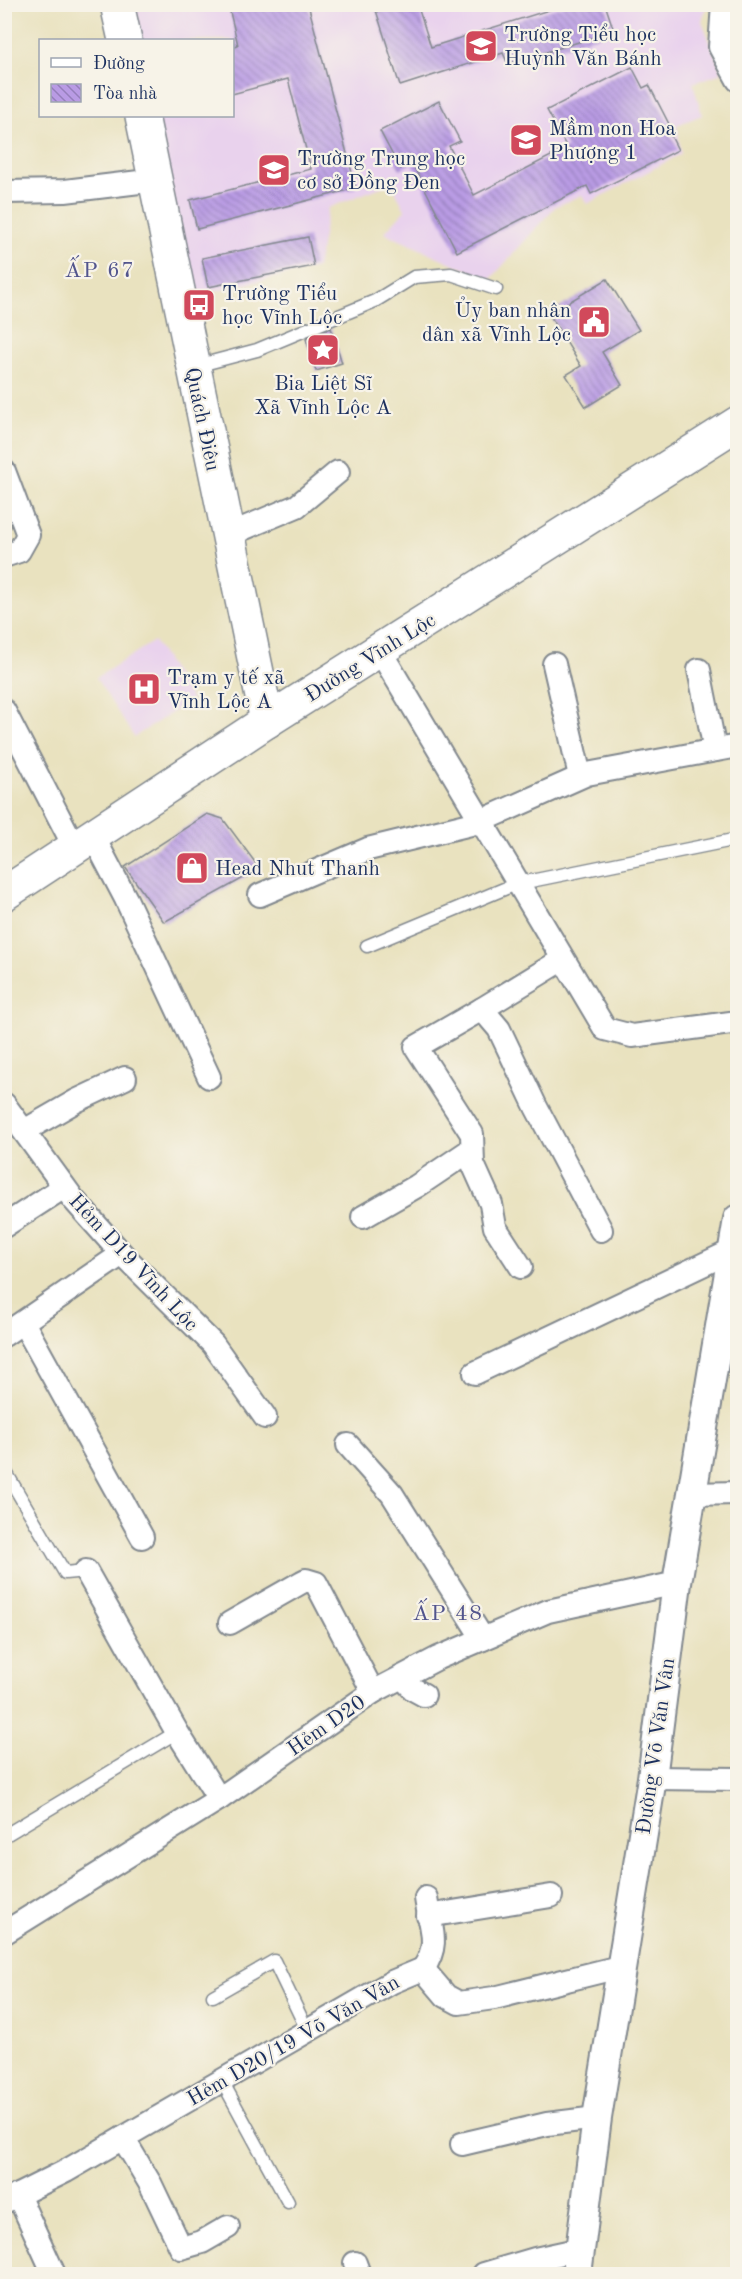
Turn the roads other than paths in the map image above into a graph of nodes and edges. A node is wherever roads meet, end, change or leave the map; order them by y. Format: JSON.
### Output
{"nodes":[{"id":1,"x":117,"y":4,"type":"edge"},
{"id":2,"x":723,"y":4,"type":"edge"},
{"id":3,"x":125,"y":39,"type":"edge"},
{"id":4,"x":729,"y":43,"type":"edge"},
{"id":5,"x":738,"y":80,"type":"edge"},
{"id":6,"x":142,"y":117,"type":"edge"},
{"id":7,"x":156,"y":180,"type":"junction"},
{"id":8,"x":4,"y":192,"type":"edge"},
{"id":9,"x":496,"y":289,"type":"dead end"},
{"id":10,"x":192,"y":367,"type":"junction"},
{"id":11,"x":738,"y":423,"type":"edge"},
{"id":12,"x":4,"y":471,"type":"edge"},
{"id":13,"x":338,"y":472,"type":"dead end"},
{"id":14,"x":228,"y":535,"type":"junction"},
{"id":15,"x":4,"y":556,"type":"edge"},
{"id":16,"x":380,"y":651,"type":"junction"},
{"id":17,"x":554,"y":664,"type":"dead end"},
{"id":18,"x":699,"y":670,"type":"dead end"},
{"id":19,"x":4,"y":711,"type":"edge"},
{"id":20,"x":267,"y":721,"type":"junction"},
{"id":21,"x":738,"y":746,"type":"edge"},
{"id":22,"x":715,"y":750,"type":"junction"},
{"id":23,"x":579,"y":776,"type":"junction"},
{"id":24,"x":479,"y":822,"type":"junction"},
{"id":25,"x":738,"y":838,"type":"edge"},
{"id":26,"x":84,"y":842,"type":"junction"},
{"id":27,"x":516,"y":884,"type":"junction"},
{"id":28,"x":4,"y":894,"type":"edge"},
{"id":29,"x":260,"y":895,"type":"dead end"},
{"id":30,"x":367,"y":946,"type":"dead end"},
{"id":31,"x":562,"y":960,"type":"junction"},
{"id":32,"x":482,"y":1009,"type":"junction"},
{"id":33,"x":738,"y":1022,"type":"edge"},
{"id":34,"x":209,"y":1077,"type":"dead end"},
{"id":35,"x":125,"y":1078,"type":"dead end"},
{"id":36,"x":4,"y":1104,"type":"edge"},
{"id":37,"x":24,"y":1131,"type":"junction"},
{"id":38,"x":472,"y":1149,"type":"junction"},
{"id":39,"x":64,"y":1187,"type":"junction"},
{"id":40,"x":363,"y":1217,"type":"dead end"},
{"id":41,"x":738,"y":1219,"type":"edge"},
{"id":42,"x":4,"y":1226,"type":"edge"},
{"id":43,"x":601,"y":1230,"type":"dead end"},
{"id":44,"x":735,"y":1248,"type":"edge"},
{"id":45,"x":122,"y":1254,"type":"junction"},
{"id":46,"x":521,"y":1267,"type":"dead end"},
{"id":47,"x":729,"y":1313,"type":"edge"},
{"id":48,"x":14,"y":1330,"type":"edge"},
{"id":49,"x":475,"y":1373,"type":"dead end"},
{"id":50,"x":265,"y":1417,"type":"dead end"},
{"id":51,"x":348,"y":1445,"type":"dead end"},
{"id":52,"x":4,"y":1469,"type":"edge"},
{"id":53,"x":738,"y":1493,"type":"edge"},
{"id":54,"x":691,"y":1494,"type":"junction"},
{"id":55,"x":142,"y":1537,"type":"dead end"},
{"id":56,"x":86,"y":1571,"type":"joint"},
{"id":57,"x":677,"y":1583,"type":"junction"},
{"id":58,"x":230,"y":1623,"type":"dead end"},
{"id":59,"x":483,"y":1639,"type":"junction"},
{"id":60,"x":373,"y":1692,"type":"junction"},
{"id":61,"x":177,"y":1732,"type":"junction"},
{"id":62,"x":652,"y":1778,"type":"junction"},
{"id":63,"x":738,"y":1779,"type":"edge"},
{"id":64,"x":219,"y":1799,"type":"junction"},
{"id":65,"x":4,"y":1836,"type":"edge"},
{"id":66,"x":551,"y":1896,"type":"dead end"},
{"id":67,"x":4,"y":1933,"type":"edge"},
{"id":68,"x":623,"y":1966,"type":"junction"},
{"id":69,"x":423,"y":1969,"type":"junction"},
{"id":70,"x":213,"y":1996,"type":"dead end"},
{"id":71,"x":308,"y":2032,"type":"junction"},
{"id":72,"x":222,"y":2081,"type":"junction"},
{"id":73,"x":597,"y":2118,"type":"junction"},
{"id":74,"x":123,"y":2138,"type":"junction"},
{"id":75,"x":462,"y":2144,"type":"dead end"},
{"id":76,"x":11,"y":2199,"type":"edge"},
{"id":77,"x":288,"y":2202,"type":"dead end"},
{"id":78,"x":228,"y":2227,"type":"dead end"},
{"id":79,"x":579,"y":2262,"type":"edge"},
{"id":80,"x":54,"y":2274,"type":"edge"},
{"id":81,"x":484,"y":2274,"type":"edge"}],
"edges":[{"from":1,"to":3,"type":"main road"},
{"from":2,"to":4,"type":"street"},
{"from":4,"to":5,"type":"street"},
{"from":6,"to":7,"type":"main road","name":"Quách Điêu"},
{"from":7,"to":8,"type":"street"},
{"from":7,"to":10,"type":"main road","name":"Quách Điêu"},
{"from":9,"to":10,"type":"lane"},
{"from":10,"to":14,"type":"main road","name":"Quách Điêu"},
{"from":11,"to":16,"type":"main road","name":"Đường Vĩnh Lộc"},
{"from":12,"to":15,"type":"street"},
{"from":13,"to":14,"type":"street"},
{"from":14,"to":20,"type":"main road","name":"Quách Điêu"},
{"from":16,"to":20,"type":"main road","name":"Đường Vĩnh Lộc"},
{"from":16,"to":24,"type":"street"},
{"from":17,"to":23,"type":"street"},
{"from":18,"to":22,"type":"street"},
{"from":19,"to":26,"type":"street"},
{"from":20,"to":26,"type":"main road","name":"Đường Vĩnh Lộc"},
{"from":21,"to":22,"type":"street"},
{"from":22,"to":23,"type":"street"},
{"from":23,"to":24,"type":"street"},
{"from":24,"to":27,"type":"street"},
{"from":24,"to":29,"type":"street"},
{"from":25,"to":27,"type":"lane"},
{"from":26,"to":28,"type":"main road","name":"Đường Vĩnh Lộc"},
{"from":26,"to":34,"type":"street"},
{"from":27,"to":30,"type":"lane"},
{"from":27,"to":31,"type":"street"},
{"from":31,"to":32,"type":"street"},
{"from":31,"to":33,"type":"street"},
{"from":32,"to":38,"type":"street"},
{"from":32,"to":43,"type":"street"},
{"from":35,"to":37,"type":"street"},
{"from":36,"to":37,"type":"street","name":"Hẻm D19 Vĩnh Lộc"},
{"from":37,"to":39,"type":"street","name":"Hẻm D19 Vĩnh Lộc"},
{"from":38,"to":40,"type":"street"},
{"from":38,"to":46,"type":"street"},
{"from":39,"to":42,"type":"street"},
{"from":39,"to":45,"type":"street","name":"Hẻm D19 Vĩnh Lộc"},
{"from":41,"to":44,"type":"street","name":"Đường Võ Văn Vân"},
{"from":44,"to":47,"type":"street","name":"Đường Võ Văn Vân"},
{"from":44,"to":49,"type":"street"},
{"from":45,"to":48,"type":"street"},
{"from":45,"to":50,"type":"street","name":"Hẻm D19 Vĩnh Lộc"},
{"from":47,"to":54,"type":"street","name":"Đường Võ Văn Vân"},
{"from":48,"to":55,"type":"street"},
{"from":51,"to":59,"type":"street"},
{"from":52,"to":56,"type":"lane"},
{"from":53,"to":54,"type":"street"},
{"from":54,"to":57,"type":"street","name":"Đường Võ Văn Vân"},
{"from":56,"to":61,"type":"street"},
{"from":57,"to":59,"type":"street","name":"Hẻm D20"},
{"from":57,"to":62,"type":"street","name":"Đường Võ Văn Vân"},
{"from":58,"to":60,"type":"street"},
{"from":59,"to":60,"type":"street","name":"Hẻm D20"},
{"from":60,"to":64,"type":"street","name":"Hẻm D20"},
{"from":61,"to":64,"type":"street"},
{"from":61,"to":65,"type":"lane"},
{"from":62,"to":63,"type":"street"},
{"from":62,"to":68,"type":"street","name":"Đường Võ Văn Vân"},
{"from":64,"to":67,"type":"street","name":"Hẻm D20"},
{"from":66,"to":69,"type":"street"},
{"from":68,"to":69,"type":"street","name":"Hẻm D20/19 Võ Văn Vân"},
{"from":68,"to":73,"type":"street","name":"Đường Võ Văn Vân"},
{"from":69,"to":71,"type":"street","name":"Hẻm D20/19 Võ Văn Vân"},
{"from":70,"to":71,"type":"lane"},
{"from":71,"to":72,"type":"street","name":"Hẻm D20/19 Võ Văn Vân"},
{"from":72,"to":74,"type":"street","name":"Hẻm D20/19 Võ Văn Vân"},
{"from":72,"to":77,"type":"lane"},
{"from":73,"to":75,"type":"street"},
{"from":73,"to":79,"type":"street","name":"Đường Võ Văn Vân"},
{"from":74,"to":76,"type":"street","name":"Hẻm D20/19 Võ Văn Vân"},
{"from":74,"to":78,"type":"street"},
{"from":76,"to":80,"type":"street"},
{"from":79,"to":81,"type":"street"}]}
